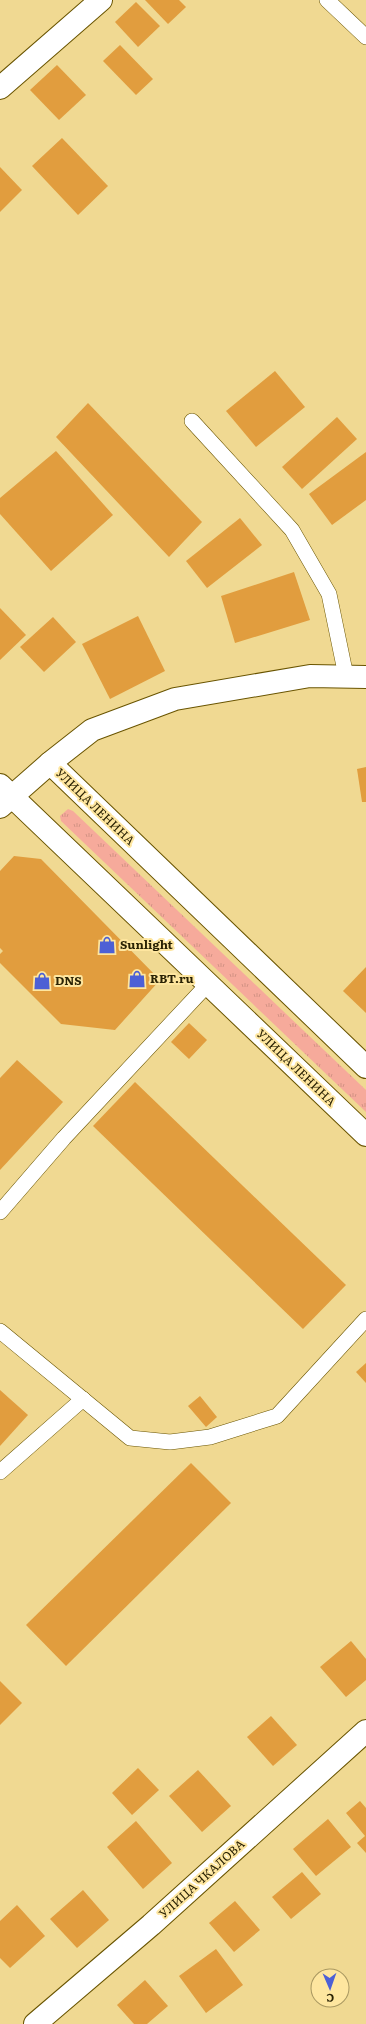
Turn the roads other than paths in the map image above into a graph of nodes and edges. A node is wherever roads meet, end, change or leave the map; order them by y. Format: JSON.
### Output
{"nodes":[{"id":1,"x":102,"y":0,"type":"edge"},
{"id":2,"x":327,"y":0,"type":"edge"},
{"id":3,"x":366,"y":37,"type":"edge"},
{"id":4,"x":0,"y":88,"type":"edge"},
{"id":5,"x":192,"y":420,"type":"dead end"},
{"id":6,"x":356,"y":676,"type":"edge"},
{"id":7,"x":50,"y":763,"type":"junction"},
{"id":8,"x":4,"y":796,"type":"edge"},
{"id":9,"x":208,"y":984,"type":"junction"},
{"id":10,"x":366,"y":1067,"type":"edge"},
{"id":11,"x":366,"y":1135,"type":"edge"},
{"id":12,"x":0,"y":1212,"type":"edge"},
{"id":13,"x":366,"y":1319,"type":"edge"},
{"id":14,"x":0,"y":1331,"type":"edge"},
{"id":15,"x":83,"y":1399,"type":"junction"},
{"id":16,"x":0,"y":1472,"type":"edge"},
{"id":17,"x":366,"y":1731,"type":"edge"},
{"id":18,"x":35,"y":2024,"type":"edge"}],
"edges":[{"from":1,"to":4,"type":"street"},
{"from":2,"to":3,"type":"lane"},
{"from":5,"to":6,"type":"lane"},
{"from":6,"to":7,"type":"street","name":"УЛИЦА ЛЕНИНА"},
{"from":7,"to":8,"type":"street"},
{"from":7,"to":10,"type":"street","name":"УЛИЦА ЛЕНИНА"},
{"from":8,"to":9,"type":"street","name":"УЛИЦА ЛЕНИНА"},
{"from":9,"to":11,"type":"street","name":"УЛИЦА ЛЕНИНА"},
{"from":9,"to":12,"type":"lane"},
{"from":13,"to":15,"type":"lane"},
{"from":14,"to":15,"type":"lane"},
{"from":15,"to":16,"type":"lane"},
{"from":17,"to":18,"type":"street","name":"УЛИЦА ЧКАЛОВА"}]}
